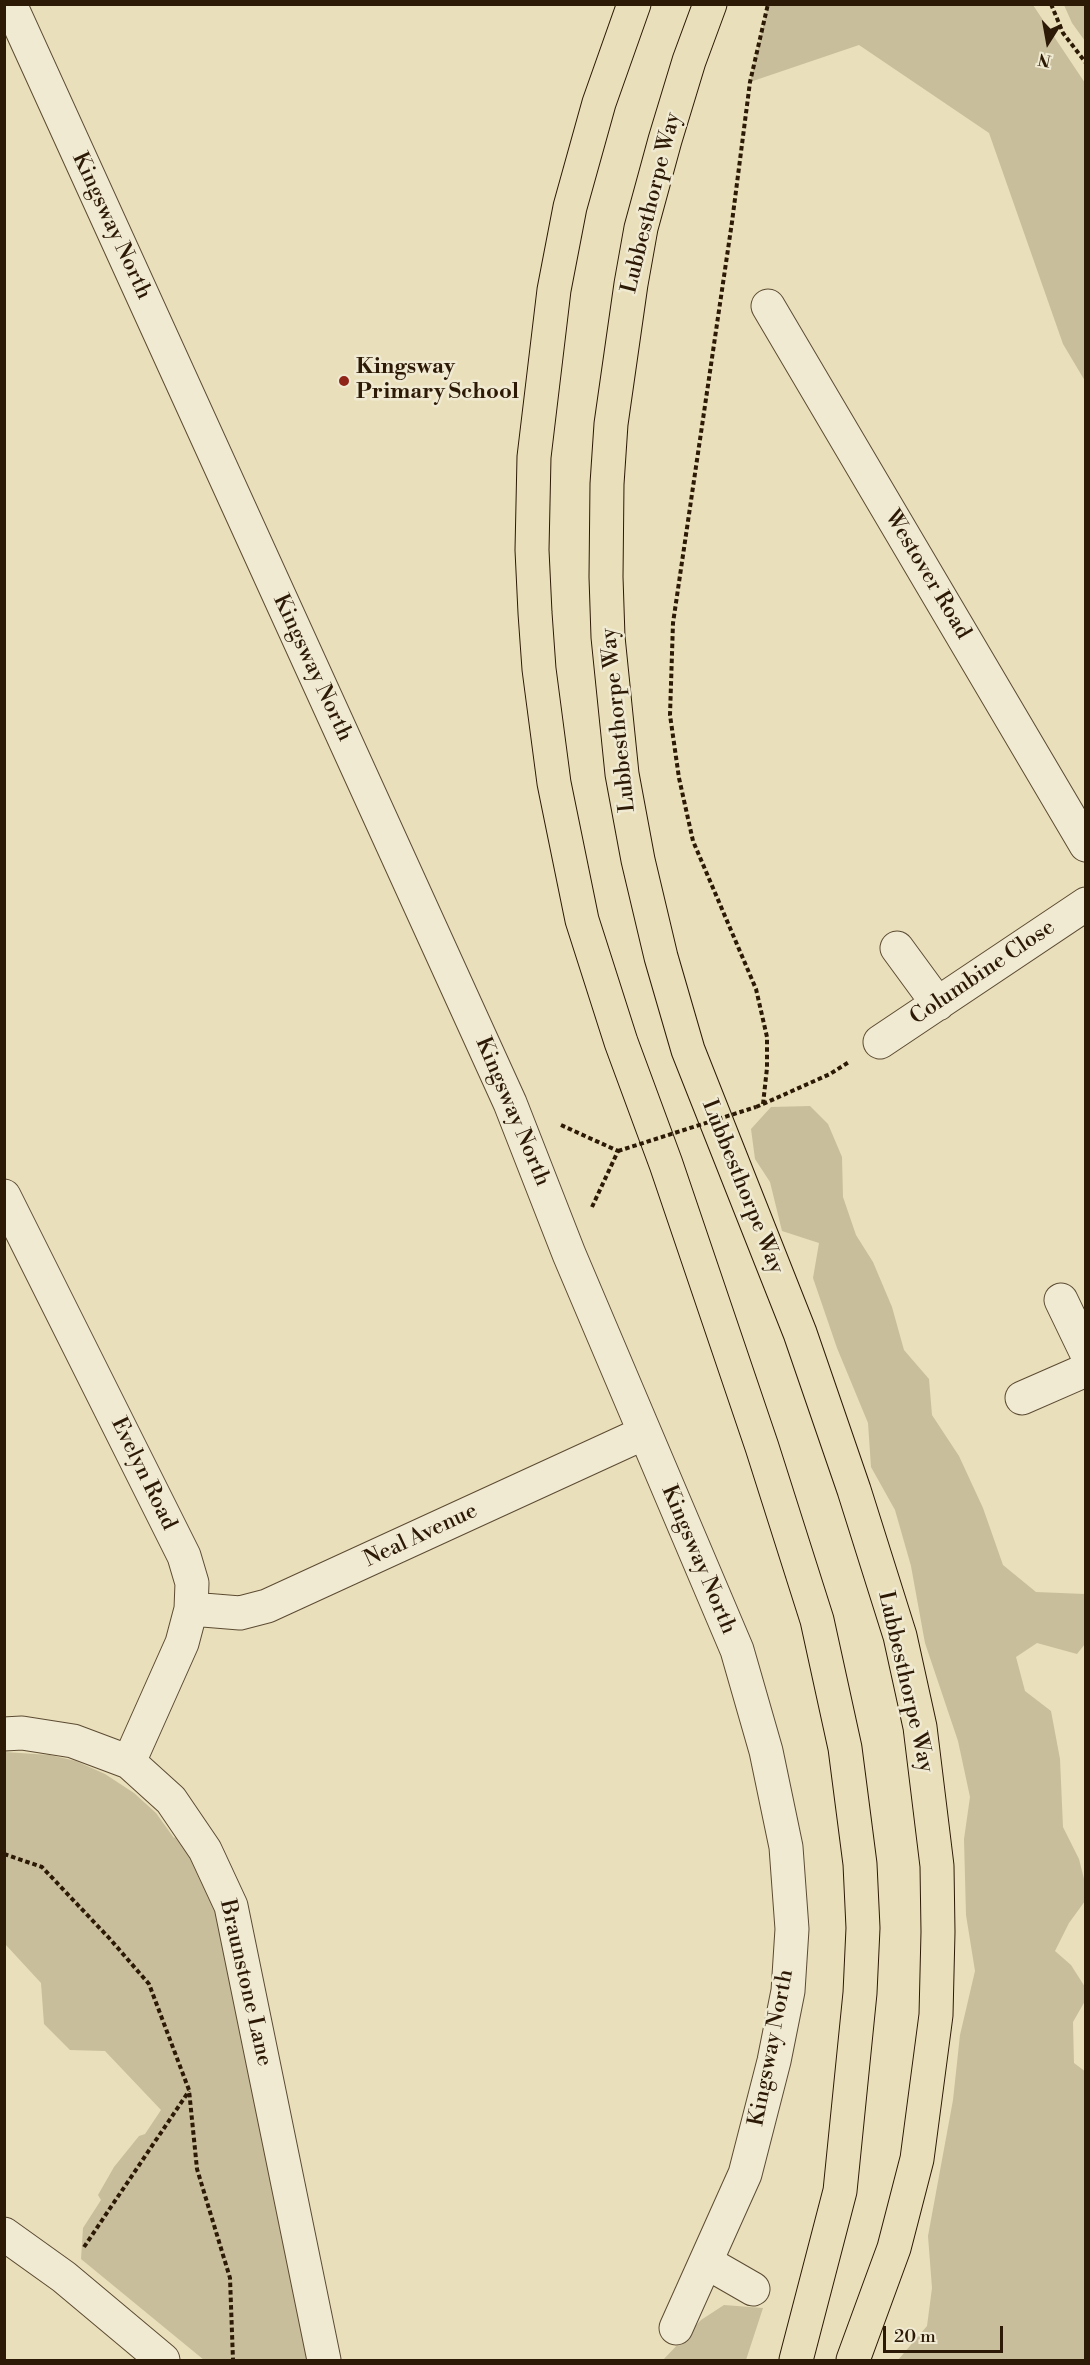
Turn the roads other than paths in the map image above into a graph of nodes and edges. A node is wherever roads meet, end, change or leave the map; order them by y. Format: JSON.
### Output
{"nodes":[{"id":1,"x":10,"y":4,"type":"edge"},
{"id":2,"x":634,"y":4,"type":"edge"},
{"id":3,"x":711,"y":4,"type":"edge"},
{"id":4,"x":768,"y":306,"type":"dead end"},
{"id":5,"x":1086,"y":844,"type":"edge"},
{"id":6,"x":1086,"y":904,"type":"edge"},
{"id":7,"x":897,"y":948,"type":"dead end"},
{"id":8,"x":938,"y":1004,"type":"junction"},
{"id":9,"x":880,"y":1042,"type":"road end"},
{"id":10,"x":4,"y":1196,"type":"edge"},
{"id":11,"x":1061,"y":1300,"type":"dead end"},
{"id":12,"x":1086,"y":1352,"type":"edge"},
{"id":13,"x":1086,"y":1370,"type":"edge"},
{"id":14,"x":1022,"y":1398,"type":"dead end"},
{"id":15,"x":644,"y":1433,"type":"junction"},
{"id":16,"x":191,"y":1609,"type":"junction"},
{"id":17,"x":4,"y":1734,"type":"edge"},
{"id":18,"x":129,"y":1762,"type":"junction"},
{"id":19,"x":4,"y":2234,"type":"edge"},
{"id":20,"x":706,"y":2262,"type":"junction"},
{"id":21,"x":753,"y":2289,"type":"dead end"},
{"id":22,"x":676,"y":2328,"type":"dead end"},
{"id":23,"x":163,"y":2361,"type":"edge"},
{"id":24,"x":324,"y":2361,"type":"edge"},
{"id":25,"x":796,"y":2361,"type":"edge"},
{"id":26,"x":854,"y":2361,"type":"edge"}],
"edges":[{"from":1,"to":15,"type":"street","name":"Kingsway North"},
{"from":2,"to":25,"type":"highway"},
{"from":3,"to":26,"type":"highway","name":"Lubbesthorpe Way"},
{"from":4,"to":5,"type":"street","name":"Westover Road"},
{"from":6,"to":8,"type":"street","name":"Columbine Close"},
{"from":7,"to":8,"type":"street"},
{"from":8,"to":9,"type":"street","name":"Columbine Close"},
{"from":10,"to":16,"type":"street","name":"Evelyn Road"},
{"from":11,"to":12,"type":"street"},
{"from":13,"to":14,"type":"street"},
{"from":15,"to":16,"type":"street","name":"Neal Avenue"},
{"from":15,"to":20,"type":"street","name":"Kingsway North"},
{"from":16,"to":18,"type":"street","name":"Evelyn Road"},
{"from":17,"to":18,"type":"street","name":"Braunstone Lane"},
{"from":18,"to":24,"type":"street","name":"Braunstone Lane"},
{"from":19,"to":23,"type":"street"},
{"from":20,"to":21,"type":"street"},
{"from":20,"to":22,"type":"street","name":"Kingsway North"}]}
